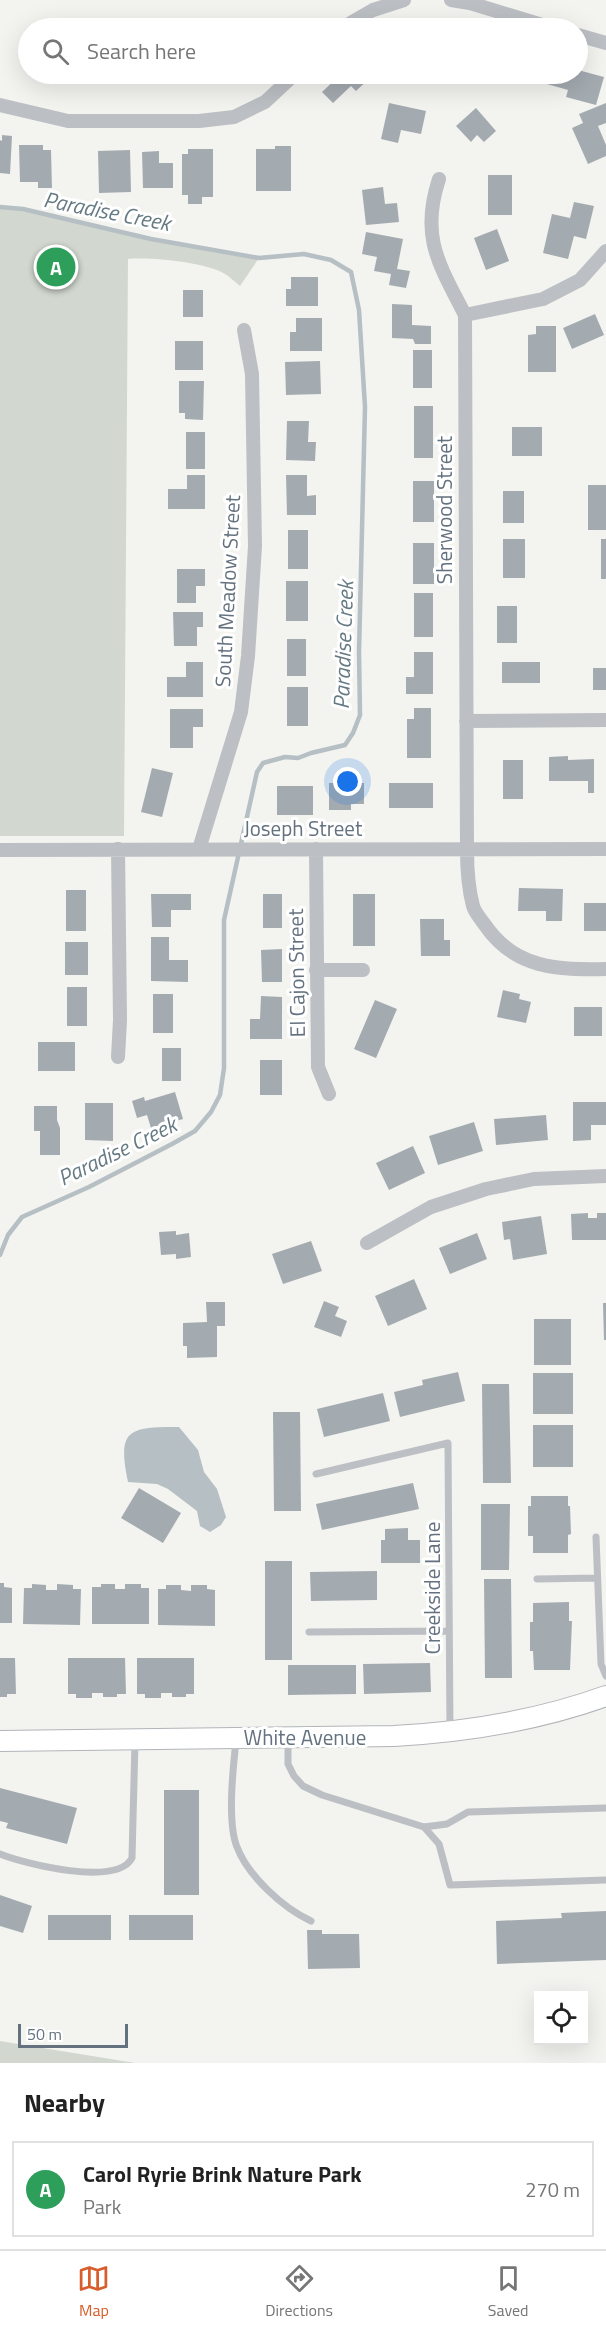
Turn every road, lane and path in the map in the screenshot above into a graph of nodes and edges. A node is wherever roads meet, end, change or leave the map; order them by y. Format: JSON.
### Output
{"nodes":[{"id":1,"x":404,"y":0,"type":"edge"},
{"id":2,"x":451,"y":0,"type":"edge"},
{"id":3,"x":359,"y":18,"type":"edge"},
{"id":4,"x":519,"y":18,"type":"edge"},
{"id":5,"x":588,"y":38,"type":"edge"},
{"id":6,"x":606,"y":43,"type":"edge"},
{"id":7,"x":284,"y":84,"type":"edge"},
{"id":8,"x":0,"y":105,"type":"edge"},
{"id":9,"x":439,"y":178,"type":"dead end"},
{"id":10,"x":606,"y":251,"type":"edge"},
{"id":11,"x":465,"y":315,"type":"junction"},
{"id":12,"x":244,"y":330,"type":"dead end"},
{"id":13,"x":606,"y":720,"type":"edge"},
{"id":14,"x":466,"y":721,"type":"junction"},
{"id":15,"x":118,"y":849,"type":"junction"},
{"id":16,"x":199,"y":849,"type":"junction"},
{"id":17,"x":316,"y":849,"type":"junction"},
{"id":18,"x":606,"y":849,"type":"edge"},
{"id":19,"x":0,"y":850,"type":"edge"},
{"id":20,"x":467,"y":850,"type":"junction"},
{"id":21,"x":606,"y":969,"type":"edge"},
{"id":22,"x":316,"y":970,"type":"junction"},
{"id":23,"x":363,"y":970,"type":"dead end"},
{"id":24,"x":118,"y":1057,"type":"dead end"},
{"id":25,"x":329,"y":1094,"type":"dead end"},
{"id":26,"x":606,"y":1176,"type":"edge"},
{"id":27,"x":366,"y":1243,"type":"dead end"},
{"id":28,"x":316,"y":1474,"type":"dead end"},
{"id":29,"x":596,"y":1537,"type":"dead end"},
{"id":30,"x":597,"y":1578,"type":"junction"},
{"id":31,"x":537,"y":1579,"type":"dead end"},
{"id":32,"x":449,"y":1631,"type":"junction"},
{"id":33,"x":309,"y":1632,"type":"dead end"},
{"id":34,"x":606,"y":1676,"type":"edge"},
{"id":35,"x":606,"y":1696,"type":"edge"},
{"id":36,"x":450,"y":1733,"type":"junction"},
{"id":37,"x":237,"y":1737,"type":"junction"},
{"id":38,"x":287,"y":1737,"type":"junction"},
{"id":39,"x":135,"y":1740,"type":"junction"},
{"id":40,"x":0,"y":1741,"type":"edge"},
{"id":41,"x":606,"y":1808,"type":"edge"},
{"id":42,"x":424,"y":1827,"type":"junction"},
{"id":43,"x":0,"y":1854,"type":"edge"},
{"id":44,"x":606,"y":1880,"type":"edge"},
{"id":45,"x":310,"y":1921,"type":"dead end"}],
"edges":[{"from":1,"to":3,"type":"street"},
{"from":2,"to":4,"type":"street"},
{"from":5,"to":6,"type":"street"},
{"from":7,"to":8,"type":"street"},
{"from":9,"to":11,"type":"street","name":"Sherwood Street"},
{"from":10,"to":11,"type":"street"},
{"from":11,"to":14,"type":"street","name":"Sherwood Street"},
{"from":12,"to":16,"type":"street","name":"South Meadow Street"},
{"from":13,"to":14,"type":"street"},
{"from":14,"to":20,"type":"street","name":"Sherwood Street"},
{"from":15,"to":16,"type":"street","name":"Joseph Street"},
{"from":15,"to":19,"type":"street","name":"Joseph Street"},
{"from":15,"to":24,"type":"street"},
{"from":16,"to":17,"type":"street","name":"Joseph Street"},
{"from":17,"to":20,"type":"street","name":"Joseph Street"},
{"from":17,"to":22,"type":"street","name":"El Cajon Street"},
{"from":18,"to":20,"type":"street","name":"Joseph Street"},
{"from":20,"to":21,"type":"street","name":"Sherwood Street"},
{"from":22,"to":23,"type":"street"},
{"from":22,"to":25,"type":"street","name":"El Cajon Street"},
{"from":26,"to":27,"type":"street"},
{"from":28,"to":32,"type":"lane","name":"Creekside Lane"},
{"from":29,"to":30,"type":"lane"},
{"from":30,"to":31,"type":"lane"},
{"from":30,"to":34,"type":"lane"},
{"from":32,"to":33,"type":"lane"},
{"from":32,"to":36,"type":"lane","name":"Creekside Lane"},
{"from":35,"to":36,"type":"street","name":"White Avenue"},
{"from":36,"to":38,"type":"street","name":"White Avenue"},
{"from":37,"to":38,"type":"street","name":"White Avenue"},
{"from":37,"to":39,"type":"street","name":"White Avenue"},
{"from":37,"to":45,"type":"lane"},
{"from":38,"to":42,"type":"lane"},
{"from":39,"to":40,"type":"street","name":"White Avenue"},
{"from":39,"to":43,"type":"lane"},
{"from":41,"to":42,"type":"lane"},
{"from":42,"to":44,"type":"lane"}]}
